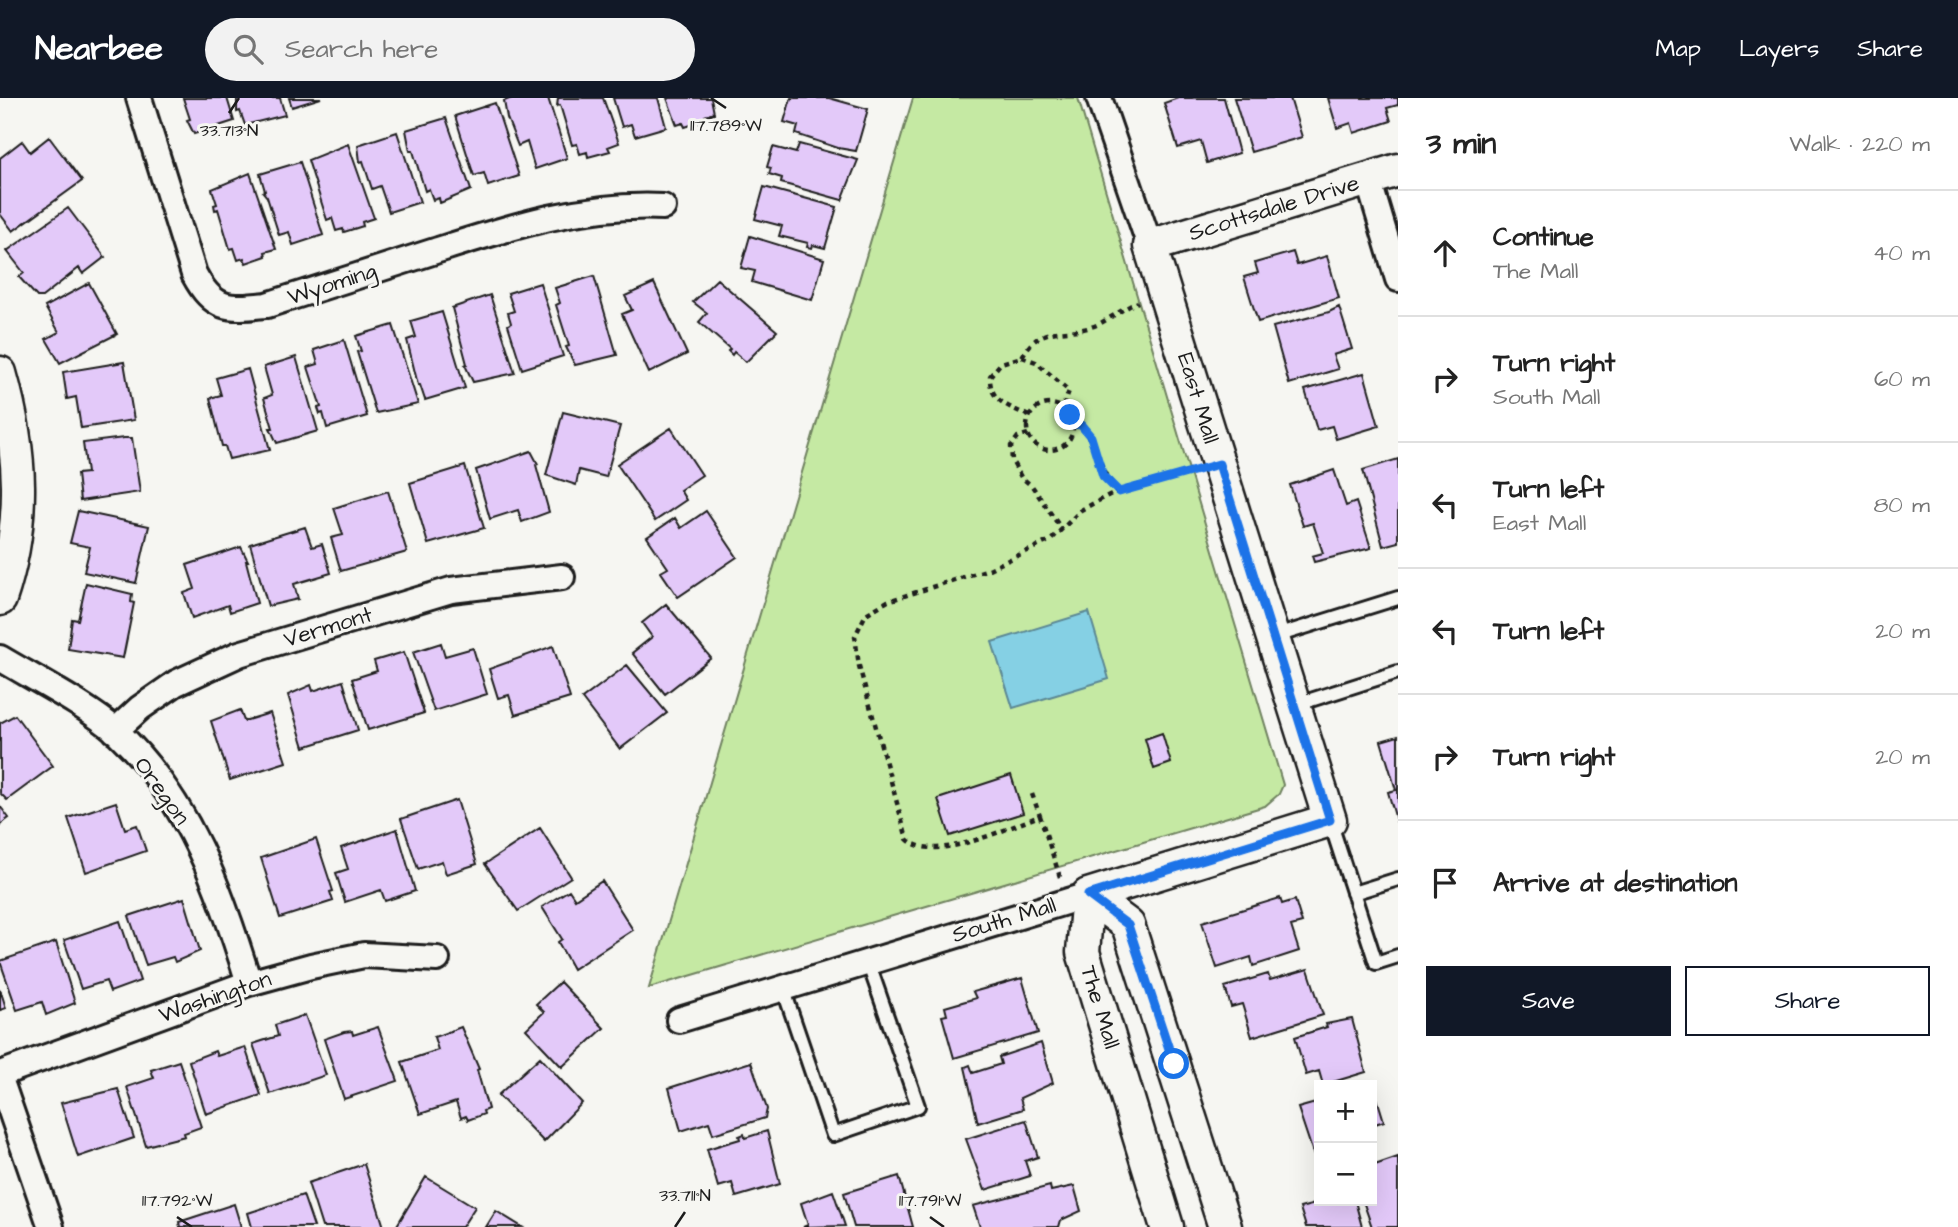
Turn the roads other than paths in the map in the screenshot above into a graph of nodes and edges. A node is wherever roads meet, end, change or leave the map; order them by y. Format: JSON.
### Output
{"nodes":[{"id":1,"x":139,"y":98,"type":"edge"},
{"id":2,"x":1099,"y":98,"type":"edge"},
{"id":3,"x":1398,"y":170,"type":"edge"},
{"id":4,"x":1368,"y":179,"type":"junction"},
{"id":5,"x":663,"y":207,"type":"dead end"},
{"id":6,"x":1150,"y":246,"type":"junction"},
{"id":7,"x":1398,"y":279,"type":"edge"},
{"id":8,"x":0,"y":373,"type":"edge"},
{"id":9,"x":562,"y":577,"type":"dead end"},
{"id":10,"x":1398,"y":598,"type":"edge"},
{"id":11,"x":0,"y":599,"type":"edge"},
{"id":12,"x":1273,"y":638,"type":"junction"},
{"id":13,"x":0,"y":658,"type":"edge"},
{"id":14,"x":1398,"y":671,"type":"edge"},
{"id":15,"x":1294,"y":705,"type":"junction"},
{"id":16,"x":115,"y":731,"type":"junction"},
{"id":17,"x":1330,"y":820,"type":"junction"},
{"id":18,"x":1398,"y":878,"type":"edge"},
{"id":19,"x":1353,"y":893,"type":"junction"},
{"id":20,"x":1078,"y":898,"type":"junction"},
{"id":21,"x":1398,"y":956,"type":"edge"},
{"id":22,"x":437,"y":959,"type":"dead end"},
{"id":23,"x":868,"y":962,"type":"junction"},
{"id":24,"x":249,"y":983,"type":"junction"},
{"id":25,"x":783,"y":988,"type":"junction"},
{"id":26,"x":679,"y":1020,"type":"dead end"},
{"id":27,"x":0,"y":1077,"type":"edge"},
{"id":28,"x":51,"y":1227,"type":"edge"},
{"id":29,"x":1167,"y":1227,"type":"edge"},
{"id":30,"x":1225,"y":1227,"type":"edge"}],
"edges":[{"from":1,"to":5,"type":"street","name":"Wyoming"},
{"from":2,"to":6,"type":"street","name":"East Mall"},
{"from":3,"to":4,"type":"street","name":"Scottsdale Drive"},
{"from":4,"to":6,"type":"street","name":"Scottsdale Drive"},
{"from":4,"to":7,"type":"street"},
{"from":6,"to":12,"type":"street","name":"East Mall"},
{"from":8,"to":11,"type":"street"},
{"from":9,"to":16,"type":"street","name":"Vermont"},
{"from":10,"to":12,"type":"lane"},
{"from":12,"to":15,"type":"street","name":"East Mall"},
{"from":13,"to":16,"type":"street","name":"Oregon"},
{"from":14,"to":15,"type":"lane"},
{"from":15,"to":17,"type":"street","name":"East Mall"},
{"from":16,"to":24,"type":"street","name":"Oregon"},
{"from":17,"to":19,"type":"lane"},
{"from":17,"to":20,"type":"street","name":"South Mall"},
{"from":18,"to":19,"type":"lane"},
{"from":19,"to":21,"type":"lane"},
{"from":20,"to":23,"type":"street","name":"South Mall"},
{"from":20,"to":29,"type":"street","name":"The Mall"},
{"from":20,"to":30,"type":"street"},
{"from":22,"to":24,"type":"street","name":"Washington"},
{"from":23,"to":25,"type":"street","name":"South Mall"},
{"from":23,"to":25,"type":"lane"},
{"from":24,"to":27,"type":"street","name":"Washington"},
{"from":25,"to":26,"type":"street","name":"South Mall"},
{"from":27,"to":28,"type":"street"}]}
